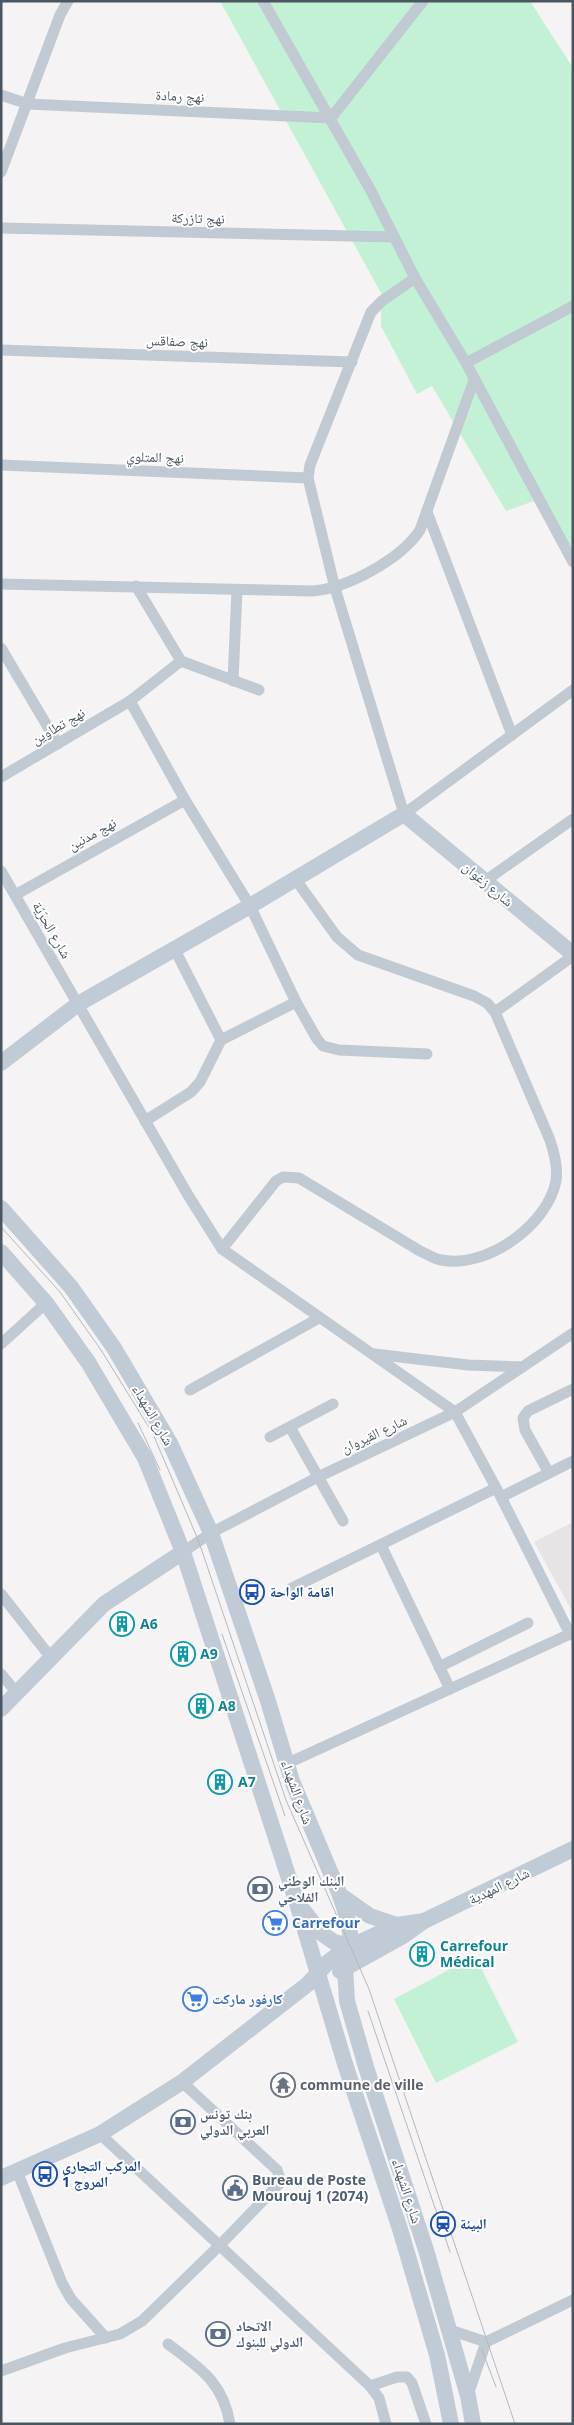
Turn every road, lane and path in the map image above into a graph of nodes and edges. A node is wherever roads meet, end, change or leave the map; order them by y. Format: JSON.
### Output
{"nodes":[{"id":1,"x":68,"y":1,"type":"edge"},
{"id":2,"x":263,"y":1,"type":"edge"},
{"id":3,"x":423,"y":1,"type":"edge"},
{"id":4,"x":1,"y":95,"type":"edge"},
{"id":5,"x":28,"y":104,"type":"junction"},
{"id":6,"x":331,"y":118,"type":"junction"},
{"id":7,"x":1,"y":172,"type":"edge"},
{"id":8,"x":1,"y":228,"type":"edge"},
{"id":9,"x":394,"y":237,"type":"junction"},
{"id":10,"x":415,"y":278,"type":"junction"},
{"id":11,"x":573,"y":306,"type":"edge"},
{"id":12,"x":1,"y":350,"type":"edge"},
{"id":13,"x":352,"y":362,"type":"junction"},
{"id":14,"x":466,"y":363,"type":"junction"},
{"id":15,"x":474,"y":380,"type":"junction"},
{"id":16,"x":1,"y":465,"type":"edge"},
{"id":17,"x":308,"y":478,"type":"junction"},
{"id":18,"x":427,"y":512,"type":"junction"},
{"id":19,"x":573,"y":562,"type":"edge"},
{"id":20,"x":1,"y":584,"type":"edge"},
{"id":21,"x":136,"y":586,"type":"junction"},
{"id":22,"x":335,"y":588,"type":"junction"},
{"id":23,"x":237,"y":590,"type":"junction"},
{"id":24,"x":1,"y":648,"type":"edge"},
{"id":25,"x":181,"y":661,"type":"junction"},
{"id":26,"x":233,"y":681,"type":"junction"},
{"id":27,"x":259,"y":690,"type":"dead end"},
{"id":28,"x":573,"y":690,"type":"edge"},
{"id":29,"x":130,"y":701,"type":"junction"},
{"id":30,"x":512,"y":734,"type":"junction"},
{"id":31,"x":58,"y":744,"type":"junction"},
{"id":32,"x":1,"y":777,"type":"edge"},
{"id":33,"x":185,"y":800,"type":"junction"},
{"id":34,"x":404,"y":814,"type":"junction"},
{"id":35,"x":573,"y":820,"type":"edge"},
{"id":36,"x":2,"y":872,"type":"edge"},
{"id":37,"x":296,"y":880,"type":"junction"},
{"id":38,"x":486,"y":882,"type":"junction"},
{"id":39,"x":15,"y":895,"type":"junction"},
{"id":40,"x":250,"y":906,"type":"junction"},
{"id":41,"x":176,"y":950,"type":"junction"},
{"id":42,"x":573,"y":955,"type":"edge"},
{"id":43,"x":296,"y":1002,"type":"junction"},
{"id":44,"x":78,"y":1004,"type":"junction"},
{"id":45,"x":495,"y":1012,"type":"junction"},
{"id":46,"x":221,"y":1040,"type":"junction"},
{"id":47,"x":427,"y":1054,"type":"dead end"},
{"id":48,"x":1,"y":1062,"type":"edge"},
{"id":49,"x":145,"y":1121,"type":"junction"},
{"id":50,"x":1,"y":1208,"type":"edge"},
{"id":51,"x":222,"y":1249,"type":"junction"},
{"id":52,"x":1,"y":1252,"type":"edge"},
{"id":53,"x":46,"y":1303,"type":"junction"},
{"id":54,"x":319,"y":1318,"type":"junction"},
{"id":55,"x":573,"y":1333,"type":"edge"},
{"id":56,"x":1,"y":1344,"type":"edge"},
{"id":57,"x":372,"y":1354,"type":"junction"},
{"id":58,"x":522,"y":1368,"type":"junction"},
{"id":59,"x":573,"y":1389,"type":"edge"},
{"id":60,"x":190,"y":1390,"type":"dead end"},
{"id":61,"x":333,"y":1404,"type":"dead end"},
{"id":62,"x":455,"y":1412,"type":"junction"},
{"id":63,"x":290,"y":1427,"type":"junction"},
{"id":64,"x":270,"y":1437,"type":"dead end"},
{"id":65,"x":573,"y":1461,"type":"edge"},
{"id":66,"x":549,"y":1473,"type":"junction"},
{"id":67,"x":318,"y":1477,"type":"junction"},
{"id":68,"x":499,"y":1493,"type":"junction"},
{"id":69,"x":342,"y":1521,"type":"dead end"},
{"id":70,"x":212,"y":1534,"type":"junction"},
{"id":71,"x":381,"y":1545,"type":"junction"},
{"id":72,"x":183,"y":1552,"type":"junction"},
{"id":73,"x":292,"y":1588,"type":"dead end"},
{"id":74,"x":2,"y":1598,"type":"edge"},
{"id":75,"x":528,"y":1623,"type":"dead end"},
{"id":76,"x":571,"y":1635,"type":"edge"},
{"id":77,"x":52,"y":1659,"type":"junction"},
{"id":78,"x":439,"y":1667,"type":"junction"},
{"id":79,"x":1,"y":1674,"type":"edge"},
{"id":80,"x":450,"y":1689,"type":"junction"},
{"id":81,"x":17,"y":1693,"type":"junction"},
{"id":82,"x":1,"y":1709,"type":"edge"},
{"id":83,"x":286,"y":1764,"type":"junction"},
{"id":84,"x":573,"y":1848,"type":"edge"},
{"id":85,"x":340,"y":1895,"type":"junction"},
{"id":86,"x":296,"y":1900,"type":"junction"},
{"id":87,"x":424,"y":1921,"type":"junction"},
{"id":88,"x":397,"y":1925,"type":"junction"},
{"id":89,"x":352,"y":1946,"type":"junction"},
{"id":90,"x":375,"y":1951,"type":"junction"},
{"id":91,"x":344,"y":1968,"type":"junction"},
{"id":92,"x":315,"y":1979,"type":"junction"},
{"id":93,"x":182,"y":2082,"type":"junction"},
{"id":94,"x":100,"y":2134,"type":"junction"},
{"id":95,"x":17,"y":2171,"type":"junction"},
{"id":96,"x":1,"y":2178,"type":"edge"},
{"id":97,"x":220,"y":2246,"type":"junction"},
{"id":98,"x":573,"y":2300,"type":"edge"},
{"id":99,"x":450,"y":2330,"type":"junction"},
{"id":100,"x":106,"y":2338,"type":"junction"},
{"id":101,"x":486,"y":2342,"type":"junction"},
{"id":102,"x":168,"y":2344,"type":"dead end"},
{"id":103,"x":1,"y":2372,"type":"edge"},
{"id":104,"x":370,"y":2386,"type":"junction"},
{"id":105,"x":468,"y":2396,"type":"junction"},
{"id":106,"x":230,"y":2424,"type":"edge"},
{"id":107,"x":386,"y":2424,"type":"edge"},
{"id":108,"x":426,"y":2424,"type":"edge"},
{"id":109,"x":451,"y":2424,"type":"edge"},
{"id":110,"x":473,"y":2424,"type":"edge"}],
"edges":[{"from":1,"to":5,"type":"street"},
{"from":2,"to":6,"type":"street"},
{"from":3,"to":6,"type":"street"},
{"from":4,"to":5,"type":"street","name":"نهج رمادة"},
{"from":5,"to":6,"type":"street","name":"نهج رمادة"},
{"from":5,"to":7,"type":"street"},
{"from":6,"to":9,"type":"street"},
{"from":8,"to":9,"type":"street","name":"نهج تازركة"},
{"from":9,"to":10,"type":"street"},
{"from":10,"to":13,"type":"street"},
{"from":10,"to":14,"type":"street"},
{"from":11,"to":14,"type":"street"},
{"from":12,"to":13,"type":"street","name":"نهج صفاقس"},
{"from":13,"to":17,"type":"street"},
{"from":14,"to":15,"type":"street"},
{"from":15,"to":18,"type":"street"},
{"from":15,"to":19,"type":"street"},
{"from":16,"to":17,"type":"street","name":"نهج المتلوي"},
{"from":17,"to":22,"type":"street"},
{"from":18,"to":22,"type":"street"},
{"from":18,"to":30,"type":"street"},
{"from":20,"to":21,"type":"street"},
{"from":21,"to":23,"type":"street"},
{"from":21,"to":25,"type":"street"},
{"from":22,"to":23,"type":"street"},
{"from":22,"to":34,"type":"street"},
{"from":23,"to":26,"type":"street"},
{"from":24,"to":31,"type":"street"},
{"from":25,"to":26,"type":"street"},
{"from":25,"to":29,"type":"street","name":"نهج تطاوين"},
{"from":26,"to":27,"type":"street"},
{"from":28,"to":30,"type":"street"},
{"from":29,"to":31,"type":"street","name":"نهج تطاوين"},
{"from":29,"to":33,"type":"street"},
{"from":30,"to":34,"type":"street"},
{"from":31,"to":32,"type":"street","name":"نهج تطاوين"},
{"from":33,"to":39,"type":"street","name":"نهج مدنين"},
{"from":33,"to":40,"type":"street"},
{"from":34,"to":37,"type":"main road"},
{"from":34,"to":38,"type":"main road","name":"شارع زغوان"},
{"from":35,"to":38,"type":"street"},
{"from":36,"to":39,"type":"street","name":"شارع الحرّيّة"},
{"from":37,"to":40,"type":"main road"},
{"from":37,"to":45,"type":"street"},
{"from":38,"to":42,"type":"main road","name":"شارع زغوان"},
{"from":39,"to":44,"type":"street","name":"شارع الحرّيّة"},
{"from":40,"to":41,"type":"main road"},
{"from":40,"to":43,"type":"street"},
{"from":41,"to":44,"type":"main road"},
{"from":41,"to":46,"type":"street"},
{"from":42,"to":45,"type":"street"},
{"from":43,"to":46,"type":"street"},
{"from":43,"to":47,"type":"street"},
{"from":44,"to":48,"type":"main road"},
{"from":44,"to":49,"type":"street","name":"شارع الحرّيّة"},
{"from":45,"to":51,"type":"street"},
{"from":46,"to":49,"type":"street"},
{"from":49,"to":51,"type":"street","name":"شارع الحرّيّة"},
{"from":50,"to":70,"type":"main road","name":"شارع الشهداء"},
{"from":51,"to":54,"type":"street"},
{"from":52,"to":53,"type":"main road","name":"شارع الشهداء"},
{"from":53,"to":56,"type":"street"},
{"from":53,"to":72,"type":"main road","name":"شارع الشهداء"},
{"from":54,"to":57,"type":"street"},
{"from":54,"to":60,"type":"street"},
{"from":55,"to":58,"type":"street","name":"شارع القيروان"},
{"from":57,"to":58,"type":"street"},
{"from":57,"to":62,"type":"street"},
{"from":58,"to":62,"type":"street","name":"شارع القيروان"},
{"from":59,"to":66,"type":"street"},
{"from":61,"to":63,"type":"street"},
{"from":62,"to":67,"type":"street","name":"شارع القيروان"},
{"from":62,"to":68,"type":"street"},
{"from":63,"to":64,"type":"street"},
{"from":63,"to":67,"type":"street"},
{"from":65,"to":66,"type":"street"},
{"from":66,"to":68,"type":"street"},
{"from":67,"to":69,"type":"street"},
{"from":67,"to":70,"type":"street","name":"شارع القيروان"},
{"from":68,"to":71,"type":"street"},
{"from":68,"to":76,"type":"street"},
{"from":70,"to":72,"type":"street","name":"شارع القيروان"},
{"from":70,"to":83,"type":"main road","name":"شارع الشهداء"},
{"from":71,"to":73,"type":"street"},
{"from":71,"to":78,"type":"street"},
{"from":72,"to":77,"type":"main road"},
{"from":72,"to":86,"type":"main road","name":"شارع الشهداء"},
{"from":74,"to":77,"type":"street"},
{"from":75,"to":78,"type":"street"},
{"from":76,"to":80,"type":"street"},
{"from":77,"to":81,"type":"main road"},
{"from":78,"to":80,"type":"street"},
{"from":79,"to":81,"type":"street"},
{"from":80,"to":83,"type":"street"},
{"from":81,"to":82,"type":"main road"},
{"from":83,"to":85,"type":"main road","name":"شارع الشهداء"},
{"from":84,"to":87,"type":"main road","name":"شارع المهدية"},
{"from":85,"to":88,"type":"main road"},
{"from":85,"to":89,"type":"main road","name":"شارع الشهداء"},
{"from":86,"to":89,"type":"main road"},
{"from":86,"to":92,"type":"main road","name":"شارع الشهداء"},
{"from":87,"to":88,"type":"main road"},
{"from":87,"to":90,"type":"main road"},
{"from":88,"to":89,"type":"main road"},
{"from":89,"to":90,"type":"main road"},
{"from":89,"to":91,"type":"main road","name":"شارع الشهداء"},
{"from":89,"to":92,"type":"main road"},
{"from":90,"to":91,"type":"main road"},
{"from":91,"to":92,"type":"main road"},
{"from":91,"to":99,"type":"main road","name":"شارع الشهداء"},
{"from":92,"to":93,"type":"main road"},
{"from":92,"to":109,"type":"main road","name":"شارع الشهداء"},
{"from":93,"to":94,"type":"main road"},
{"from":93,"to":97,"type":"street"},
{"from":94,"to":95,"type":"main road"},
{"from":94,"to":97,"type":"street"},
{"from":95,"to":96,"type":"main road"},
{"from":95,"to":100,"type":"street"},
{"from":97,"to":100,"type":"street"},
{"from":97,"to":104,"type":"street"},
{"from":98,"to":101,"type":"street"},
{"from":99,"to":101,"type":"street"},
{"from":99,"to":105,"type":"main road","name":"شارع الشهداء"},
{"from":100,"to":103,"type":"street"},
{"from":101,"to":105,"type":"street"},
{"from":102,"to":106,"type":"street"},
{"from":104,"to":107,"type":"street"},
{"from":104,"to":108,"type":"street"},
{"from":105,"to":110,"type":"main road","name":"شارع الشهداء"}]}
